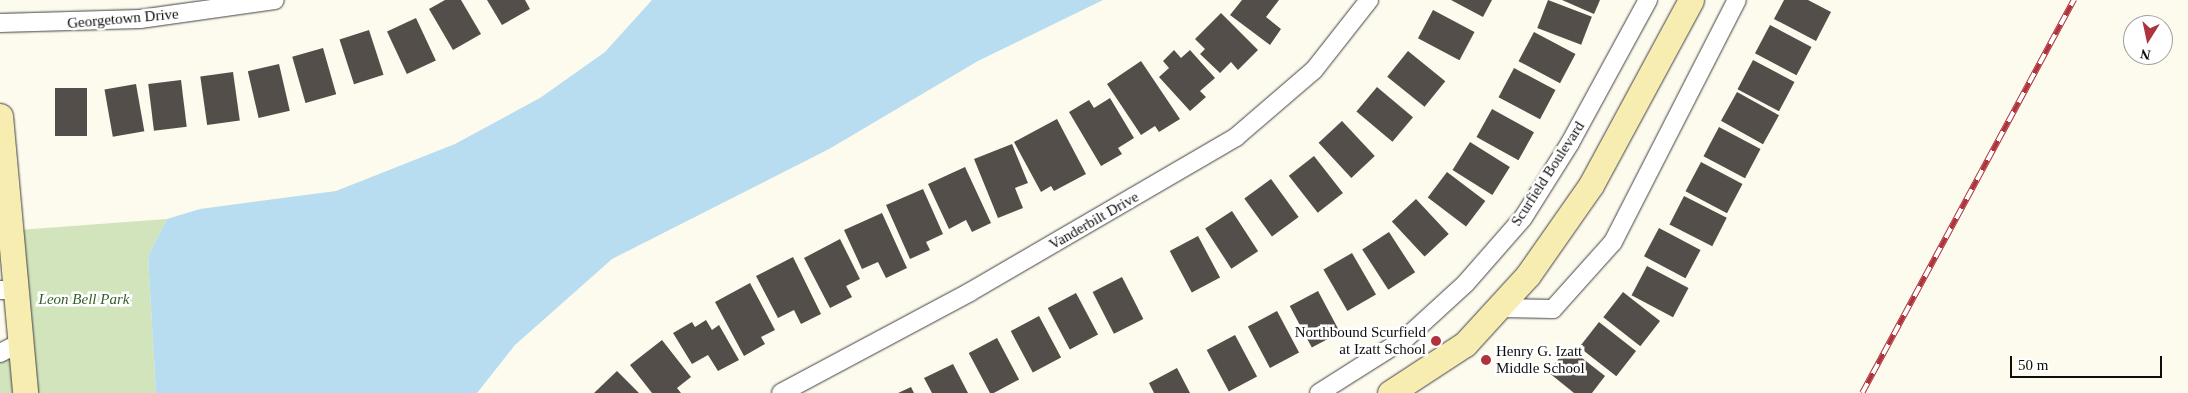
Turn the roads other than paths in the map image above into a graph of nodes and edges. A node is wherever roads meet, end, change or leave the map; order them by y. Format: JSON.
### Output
{"nodes":[{"id":1,"x":275,"y":0,"type":"edge"},
{"id":2,"x":1369,"y":0,"type":"edge"},
{"id":3,"x":1648,"y":0,"type":"edge"},
{"id":4,"x":1691,"y":0,"type":"edge"},
{"id":5,"x":1737,"y":0,"type":"edge"},
{"id":6,"x":0,"y":23,"type":"edge"},
{"id":7,"x":0,"y":116,"type":"edge"},
{"id":8,"x":8,"y":290,"type":"edge"},
{"id":9,"x":1501,"y":308,"type":"junction"},
{"id":10,"x":11,"y":347,"type":"edge"},
{"id":11,"x":25,"y":393,"type":"edge"},
{"id":12,"x":781,"y":393,"type":"edge"},
{"id":13,"x":1319,"y":393,"type":"edge"},
{"id":14,"x":1390,"y":393,"type":"edge"}],
"edges":[{"from":1,"to":6,"type":"street","name":"Georgetown Drive"},
{"from":2,"to":12,"type":"street","name":"Vanderbilt Drive"},
{"from":3,"to":13,"type":"street","name":"Scurfield Boulevard"},
{"from":4,"to":9,"type":"street"},
{"from":5,"to":9,"type":"street"},
{"from":7,"to":8,"type":"street"},
{"from":8,"to":10,"type":"street"},
{"from":9,"to":14,"type":"street"},
{"from":10,"to":11,"type":"street"}]}
